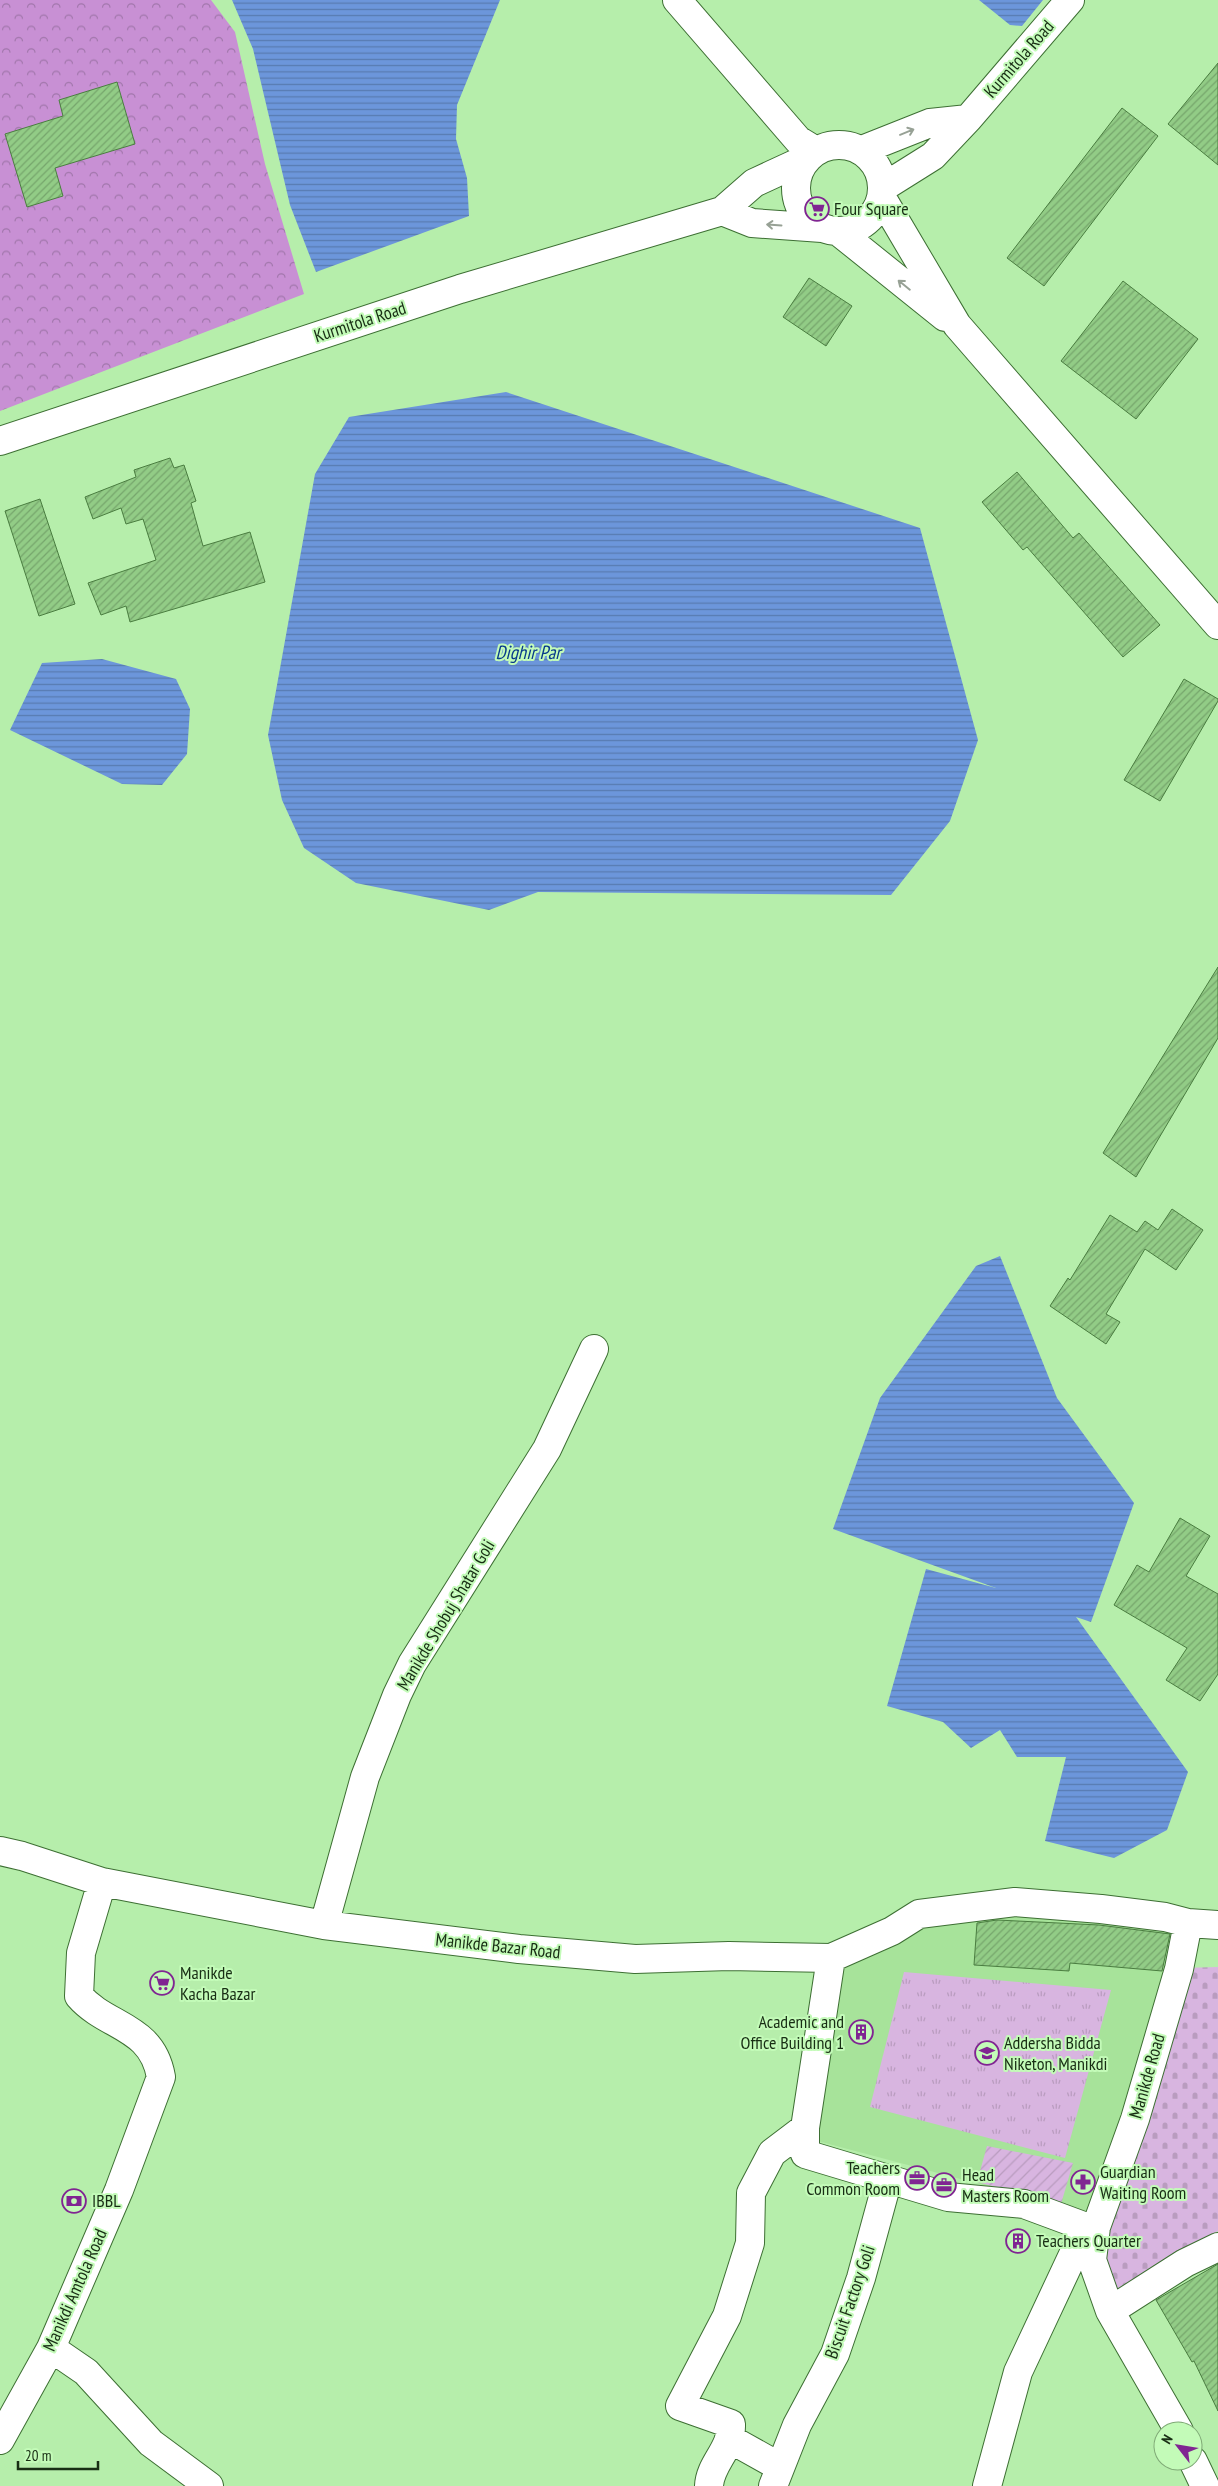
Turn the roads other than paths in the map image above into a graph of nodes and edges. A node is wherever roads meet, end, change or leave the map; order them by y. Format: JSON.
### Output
{"nodes":[{"id":1,"x":677,"y":0,"type":"edge"},
{"id":2,"x":1070,"y":0,"type":"edge"},
{"id":3,"x":968,"y":119,"type":"junction"},
{"id":4,"x":862,"y":150,"type":"junction"},
{"id":5,"x":812,"y":154,"type":"junction"},
{"id":6,"x":882,"y":193,"type":"junction"},
{"id":7,"x":722,"y":211,"type":"junction"},
{"id":8,"x":830,"y":230,"type":"junction"},
{"id":9,"x":956,"y":325,"type":"junction"},
{"id":10,"x":0,"y":441,"type":"edge"},
{"id":11,"x":1218,"y":625,"type":"edge"},
{"id":12,"x":594,"y":1349,"type":"dead end"},
{"id":13,"x":0,"y":1851,"type":"edge"},
{"id":14,"x":102,"y":1882,"type":"junction"},
{"id":15,"x":1188,"y":1923,"type":"junction"},
{"id":16,"x":324,"y":1925,"type":"junction"},
{"id":17,"x":1218,"y":1925,"type":"edge"},
{"id":18,"x":831,"y":1958,"type":"junction"},
{"id":19,"x":805,"y":2128,"type":"junction"},
{"id":20,"x":888,"y":2179,"type":"junction"},
{"id":21,"x":1091,"y":2227,"type":"junction"},
{"id":22,"x":1218,"y":2247,"type":"edge"},
{"id":23,"x":1110,"y":2311,"type":"junction"},
{"id":24,"x":51,"y":2348,"type":"junction"},
{"id":25,"x":1173,"y":2421,"type":"edge"},
{"id":26,"x":730,"y":2439,"type":"junction"},
{"id":27,"x":0,"y":2440,"type":"edge"},
{"id":28,"x":1198,"y":2471,"type":"edge"},
{"id":29,"x":777,"y":2476,"type":"edge"},
{"id":30,"x":209,"y":2486,"type":"edge"},
{"id":31,"x":709,"y":2486,"type":"edge"},
{"id":32,"x":987,"y":2486,"type":"edge"},
{"id":33,"x":1205,"y":2486,"type":"edge"}],
"edges":[{"from":1,"to":5,"type":"street"},
{"from":2,"to":3,"type":"street","name":"Kurmitola Road"},
{"from":4,"to":3,"type":"street","one_way":true},
{"from":3,"to":6,"type":"street","name":"Kurmitola Road"},
{"from":4,"to":5,"type":"street"},
{"from":4,"to":6,"type":"street"},
{"from":5,"to":7,"type":"street"},
{"from":5,"to":8,"type":"street"},
{"from":6,"to":8,"type":"street"},
{"from":6,"to":9,"type":"street"},
{"from":8,"to":7,"type":"street","one_way":true},
{"from":7,"to":10,"type":"street","name":"Kurmitola Road"},
{"from":9,"to":8,"type":"street","one_way":true},
{"from":9,"to":11,"type":"street"},
{"from":12,"to":16,"type":"street","name":"Manikde Shobuj Shatar Goli"},
{"from":13,"to":14,"type":"street","name":"Manikde Bazar Road"},
{"from":14,"to":16,"type":"street","name":"Manikde Bazar Road"},
{"from":14,"to":24,"type":"street","name":"Manikdi Amtola Road"},
{"from":15,"to":17,"type":"street"},
{"from":15,"to":18,"type":"street","name":"Manikde Bazar Road"},
{"from":15,"to":21,"type":"street","name":"Manikde Road"},
{"from":16,"to":18,"type":"street","name":"Manikde Bazar Road"},
{"from":18,"to":19,"type":"street"},
{"from":19,"to":20,"type":"street"},
{"from":19,"to":26,"type":"street"},
{"from":20,"to":21,"type":"street"},
{"from":20,"to":29,"type":"street","name":"Biscuit Factory Goli"},
{"from":21,"to":23,"type":"street","name":"Manikde Road"},
{"from":21,"to":32,"type":"street"},
{"from":22,"to":23,"type":"street"},
{"from":23,"to":25,"type":"street","name":"Manikde Road"},
{"from":24,"to":27,"type":"street","name":"Manikdi Amtola Road"},
{"from":24,"to":30,"type":"street"},
{"from":26,"to":29,"type":"street"},
{"from":26,"to":31,"type":"street"},
{"from":28,"to":33,"type":"street"}]}
